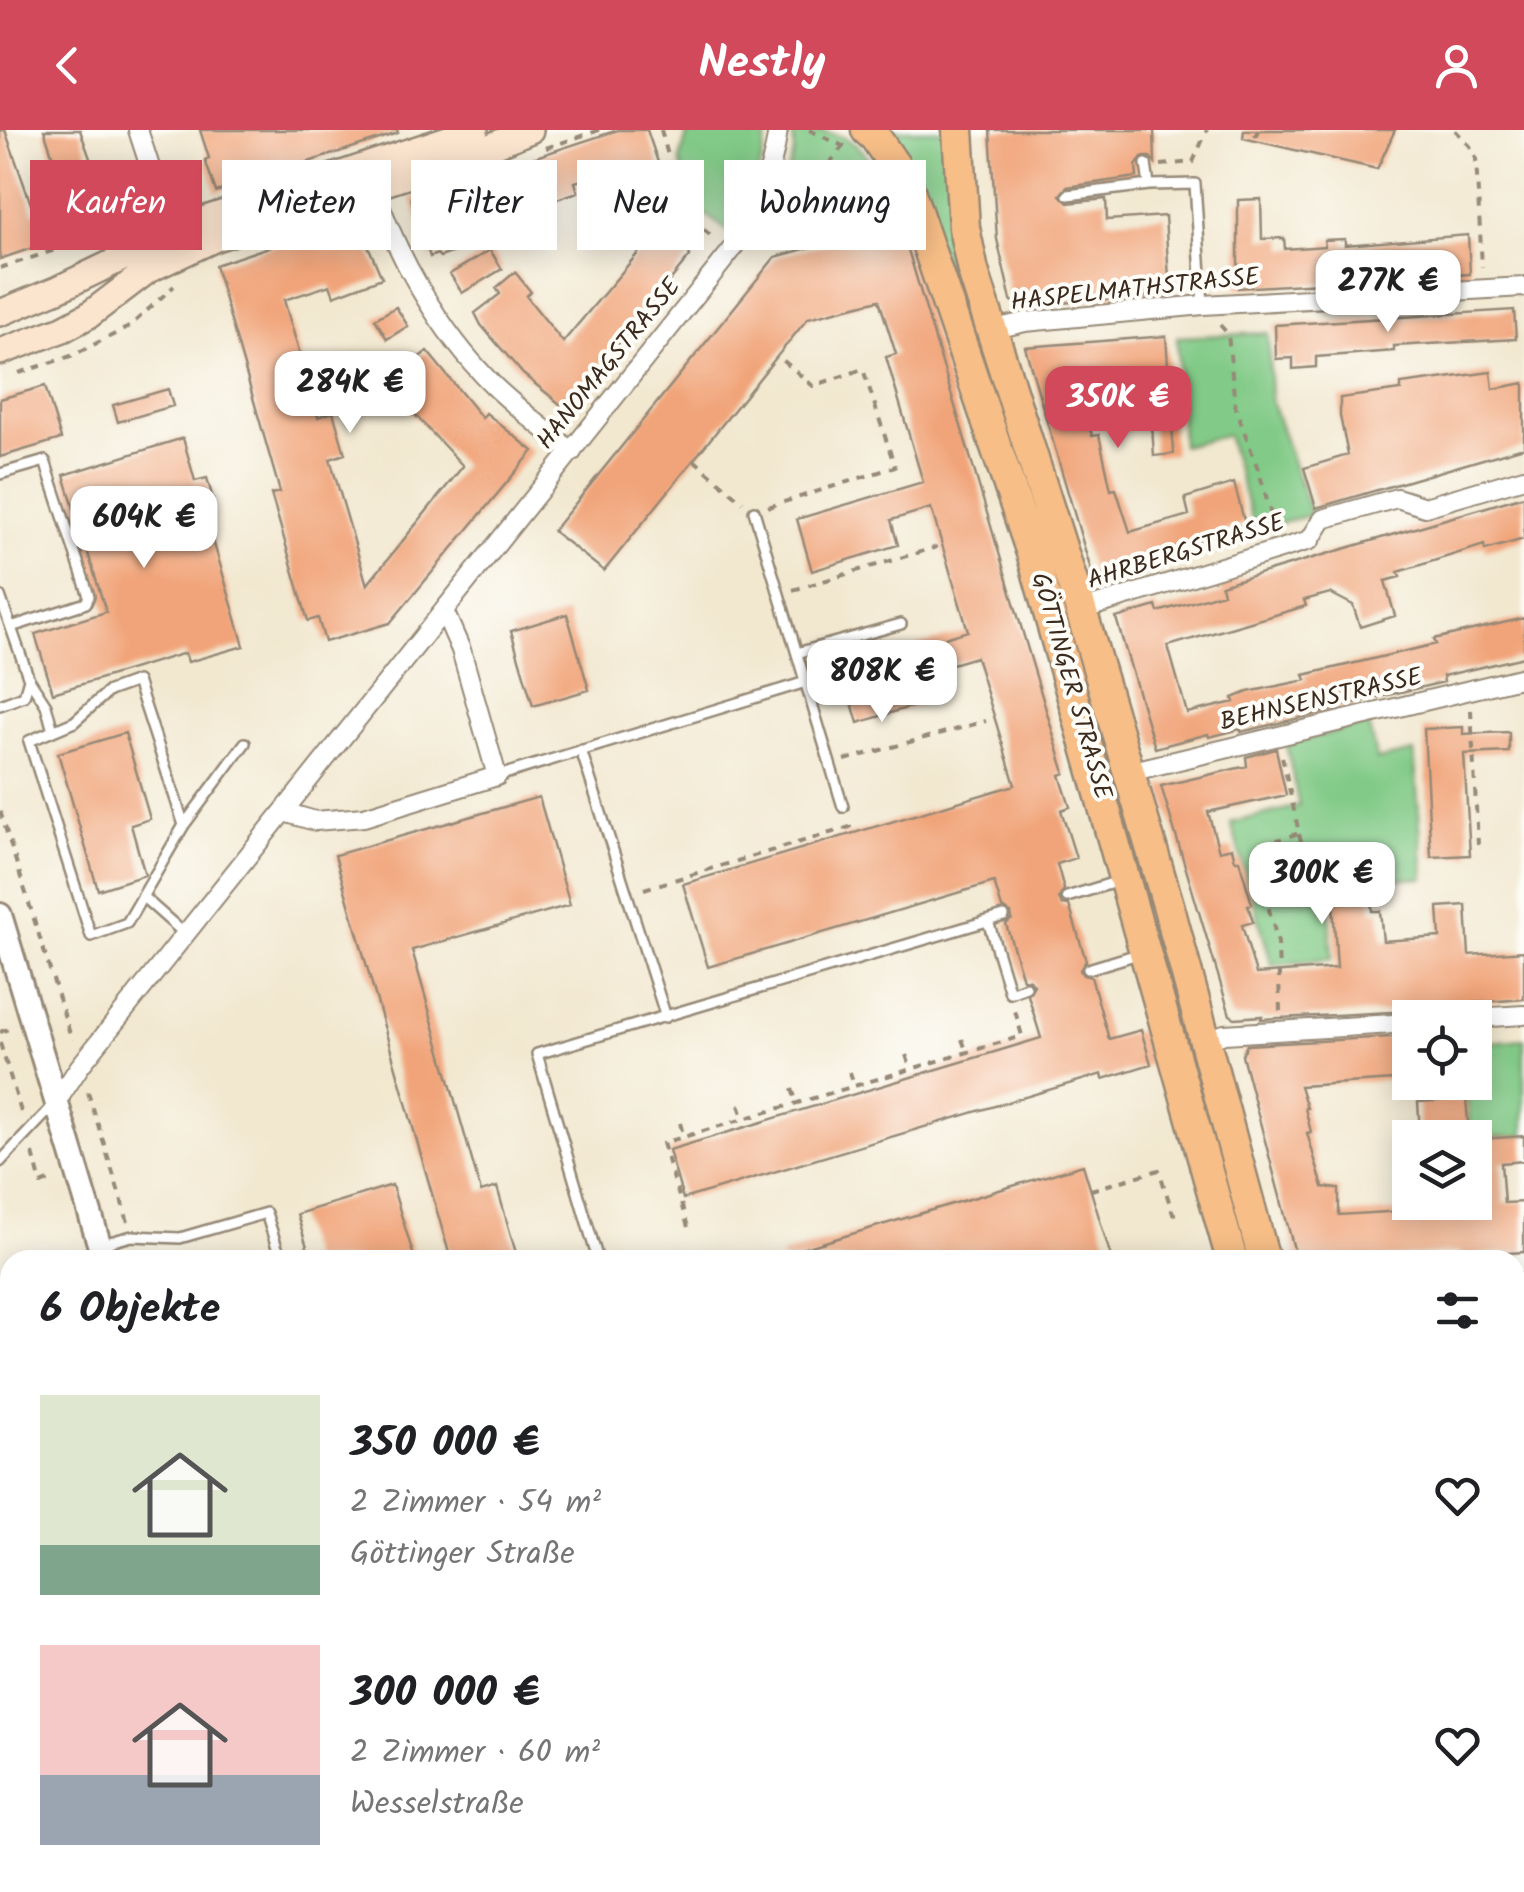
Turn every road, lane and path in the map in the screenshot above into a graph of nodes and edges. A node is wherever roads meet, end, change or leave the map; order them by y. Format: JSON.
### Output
{"nodes":[{"id":1,"x":138,"y":130,"type":"edge"},
{"id":2,"x":474,"y":130,"type":"edge"},
{"id":3,"x":530,"y":130,"type":"edge"},
{"id":4,"x":661,"y":130,"type":"edge"},
{"id":5,"x":778,"y":130,"type":"edge"},
{"id":6,"x":809,"y":130,"type":"edge"},
{"id":7,"x":866,"y":130,"type":"edge"},
{"id":8,"x":958,"y":130,"type":"edge"},
{"id":9,"x":1208,"y":130,"type":"edge"},
{"id":10,"x":1258,"y":130,"type":"edge"},
{"id":11,"x":1455,"y":130,"type":"edge"},
{"id":12,"x":1255,"y":137,"type":"dead end"},
{"id":13,"x":148,"y":160,"type":"edge"},
{"id":14,"x":1146,"y":166,"type":"joint"},
{"id":15,"x":391,"y":167,"type":"edge"},
{"id":16,"x":391,"y":172,"type":"edge"},
{"id":17,"x":1148,"y":185,"type":"junction"},
{"id":18,"x":1068,"y":195,"type":"dead end"},
{"id":19,"x":391,"y":228,"type":"edge"},
{"id":20,"x":222,"y":236,"type":"edge"},
{"id":21,"x":136,"y":250,"type":"edge"},
{"id":22,"x":731,"y":251,"type":"junction"},
{"id":23,"x":1524,"y":286,"type":"edge"},
{"id":24,"x":1482,"y":289,"type":"junction"},
{"id":25,"x":1203,"y":306,"type":"junction"},
{"id":26,"x":0,"y":312,"type":"edge"},
{"id":27,"x":991,"y":330,"type":"junction"},
{"id":28,"x":0,"y":352,"type":"edge"},
{"id":29,"x":778,"y":356,"type":"dead end"},
{"id":30,"x":572,"y":452,"type":"junction"},
{"id":31,"x":694,"y":460,"type":"dead end"},
{"id":32,"x":0,"y":474,"type":"edge"},
{"id":33,"x":1524,"y":478,"type":"edge"},
{"id":34,"x":754,"y":511,"type":"junction"},
{"id":35,"x":938,"y":547,"type":"dead end"},
{"id":36,"x":1280,"y":549,"type":"junction"},
{"id":37,"x":779,"y":594,"type":"junction"},
{"id":38,"x":0,"y":596,"type":"edge"},
{"id":39,"x":1082,"y":610,"type":"junction"},
{"id":40,"x":444,"y":611,"type":"junction"},
{"id":41,"x":902,"y":624,"type":"dead end"},
{"id":42,"x":11,"y":627,"type":"junction"},
{"id":43,"x":797,"y":652,"type":"junction"},
{"id":44,"x":1524,"y":677,"type":"edge"},
{"id":45,"x":29,"y":679,"type":"junction"},
{"id":46,"x":806,"y":682,"type":"junction"},
{"id":47,"x":1470,"y":690,"type":"junction"},
{"id":48,"x":0,"y":705,"type":"edge"},
{"id":49,"x":986,"y":721,"type":"dead end"},
{"id":50,"x":54,"y":731,"type":"junction"},
{"id":51,"x":1278,"y":736,"type":"junction"},
{"id":52,"x":244,"y":743,"type":"dead end"},
{"id":53,"x":581,"y":750,"type":"junction"},
{"id":54,"x":831,"y":764,"type":"junction"},
{"id":55,"x":1129,"y":772,"type":"junction"},
{"id":56,"x":497,"y":776,"type":"junction"},
{"id":57,"x":844,"y":807,"type":"joint"},
{"id":58,"x":0,"y":811,"type":"edge"},
{"id":59,"x":284,"y":812,"type":"junction"},
{"id":60,"x":184,"y":824,"type":"junction"},
{"id":61,"x":1299,"y":833,"type":"junction"},
{"id":62,"x":1478,"y":845,"type":"dead end"},
{"id":63,"x":1283,"y":858,"type":"junction"},
{"id":64,"x":1127,"y":879,"type":"junction"},
{"id":65,"x":625,"y":894,"type":"junction"},
{"id":66,"x":143,"y":897,"type":"junction"},
{"id":67,"x":1066,"y":897,"type":"dead end"},
{"id":68,"x":0,"y":915,"type":"edge"},
{"id":69,"x":1004,"y":916,"type":"dead end"},
{"id":70,"x":988,"y":921,"type":"junction"},
{"id":71,"x":186,"y":935,"type":"junction"},
{"id":72,"x":1146,"y":951,"type":"junction"},
{"id":73,"x":1088,"y":969,"type":"dead end"},
{"id":74,"x":1026,"y":988,"type":"dead end"},
{"id":75,"x":1010,"y":992,"type":"junction"},
{"id":76,"x":1524,"y":1015,"type":"edge"},
{"id":77,"x":666,"y":1017,"type":"junction"},
{"id":78,"x":1492,"y":1017,"type":"edge"},
{"id":79,"x":1392,"y":1023,"type":"edge"},
{"id":80,"x":1280,"y":1031,"type":"junction"},
{"id":81,"x":962,"y":1038,"type":"dead end"},
{"id":82,"x":1204,"y":1041,"type":"junction"},
{"id":83,"x":966,"y":1053,"type":"junction"},
{"id":84,"x":906,"y":1055,"type":"dead end"},
{"id":85,"x":80,"y":1066,"type":"junction"},
{"id":86,"x":910,"y":1069,"type":"junction"},
{"id":87,"x":850,"y":1072,"type":"dead end"},
{"id":88,"x":854,"y":1086,"type":"junction"},
{"id":89,"x":792,"y":1089,"type":"dead end"},
{"id":90,"x":797,"y":1103,"type":"junction"},
{"id":91,"x":55,"y":1104,"type":"junction"},
{"id":92,"x":739,"y":1105,"type":"dead end"},
{"id":93,"x":744,"y":1119,"type":"junction"},
{"id":94,"x":680,"y":1123,"type":"dead end"},
{"id":95,"x":684,"y":1137,"type":"junction"},
{"id":96,"x":0,"y":1162,"type":"edge"},
{"id":97,"x":1090,"y":1190,"type":"dead end"},
{"id":98,"x":1182,"y":1210,"type":"dead end"},
{"id":99,"x":688,"y":1227,"type":"dead end"},
{"id":100,"x":132,"y":1236,"type":"junction"},
{"id":101,"x":101,"y":1250,"type":"edge"},
{"id":102,"x":106,"y":1250,"type":"edge"},
{"id":103,"x":277,"y":1250,"type":"edge"},
{"id":104,"x":595,"y":1250,"type":"edge"},
{"id":105,"x":1229,"y":1250,"type":"edge"},
{"id":106,"x":1261,"y":1250,"type":"edge"}],
"edges":[{"from":1,"to":13,"type":"street"},
{"from":2,"to":15,"type":"main road"},
{"from":3,"to":16,"type":"main road"},
{"from":4,"to":22,"type":"path"},
{"from":5,"to":22,"type":"street","name":"HANOMAGSTRASSE"},
{"from":6,"to":22,"type":"path"},
{"from":7,"to":64,"type":"main road","name":"GÖTTINGER STRASSE"},
{"from":8,"to":27,"type":"main road","name":"GÖTTINGER STRASSE"},
{"from":9,"to":14,"type":"path"},
{"from":10,"to":12,"type":"path"},
{"from":11,"to":24,"type":"path"},
{"from":14,"to":17,"type":"lane"},
{"from":17,"to":18,"type":"lane"},
{"from":17,"to":25,"type":"lane"},
{"from":19,"to":30,"type":"street"},
{"from":20,"to":28,"type":"main road"},
{"from":21,"to":26,"type":"main road"},
{"from":22,"to":30,"type":"street","name":"HANOMAGSTRASSE"},
{"from":23,"to":24,"type":"street","name":"HASPELMATHSTRASSE"},
{"from":24,"to":25,"type":"street","name":"HASPELMATHSTRASSE"},
{"from":25,"to":27,"type":"street","name":"HASPELMATHSTRASSE"},
{"from":25,"to":36,"type":"path"},
{"from":27,"to":39,"type":"main road","name":"GÖTTINGER STRASSE"},
{"from":29,"to":34,"type":"path"},
{"from":30,"to":40,"type":"street","name":"HANOMAGSTRASSE"},
{"from":31,"to":34,"type":"path"},
{"from":32,"to":42,"type":"lane"},
{"from":33,"to":36,"type":"street","name":"AHRBERGSTRASSE"},
{"from":34,"to":37,"type":"lane"},
{"from":35,"to":37,"type":"path"},
{"from":36,"to":39,"type":"street","name":"AHRBERGSTRASSE"},
{"from":37,"to":43,"type":"lane"},
{"from":38,"to":42,"type":"lane"},
{"from":39,"to":55,"type":"main road","name":"GÖTTINGER STRASSE"},
{"from":40,"to":56,"type":"street"},
{"from":40,"to":59,"type":"street","name":"HANOMAGSTRASSE"},
{"from":41,"to":43,"type":"lane"},
{"from":42,"to":45,"type":"lane"},
{"from":43,"to":46,"type":"lane"},
{"from":44,"to":47,"type":"street","name":"BEHNSENSTRASSE"},
{"from":45,"to":48,"type":"lane"},
{"from":45,"to":50,"type":"lane"},
{"from":46,"to":53,"type":"lane"},
{"from":46,"to":54,"type":"lane"},
{"from":47,"to":51,"type":"street","name":"BEHNSENSTRASSE"},
{"from":47,"to":62,"type":"path"},
{"from":49,"to":54,"type":"path"},
{"from":50,"to":60,"type":"lane"},
{"from":50,"to":66,"type":"lane"},
{"from":51,"to":55,"type":"street","name":"BEHNSENSTRASSE"},
{"from":51,"to":61,"type":"path"},
{"from":52,"to":60,"type":"lane"},
{"from":53,"to":56,"type":"lane"},
{"from":53,"to":65,"type":"lane"},
{"from":54,"to":57,"type":"lane"},
{"from":55,"to":82,"type":"main road","name":"GÖTTINGER STRASSE"},
{"from":56,"to":59,"type":"street"},
{"from":57,"to":65,"type":"path"},
{"from":58,"to":85,"type":"path"},
{"from":59,"to":71,"type":"street","name":"HANOMAGSTRASSE"},
{"from":60,"to":66,"type":"lane"},
{"from":61,"to":63,"type":"path"},
{"from":61,"to":63,"type":"path"},
{"from":63,"to":80,"type":"path"},
{"from":64,"to":67,"type":"lane"},
{"from":64,"to":72,"type":"main road","name":"GÖTTINGER STRASSE"},
{"from":65,"to":77,"type":"lane"},
{"from":66,"to":71,"type":"lane"},
{"from":68,"to":91,"type":"street"},
{"from":69,"to":70,"type":"lane"},
{"from":70,"to":75,"type":"lane"},
{"from":70,"to":77,"type":"lane"},
{"from":71,"to":85,"type":"street","name":"HANOMAGSTRASSE"},
{"from":72,"to":73,"type":"lane"},
{"from":72,"to":105,"type":"main road","name":"GÖTTINGER STRASSE"},
{"from":74,"to":75,"type":"lane"},
{"from":75,"to":83,"type":"path"},
{"from":76,"to":78,"type":"street"},
{"from":77,"to":104,"type":"lane"},
{"from":79,"to":80,"type":"street"},
{"from":80,"to":82,"type":"street"},
{"from":81,"to":83,"type":"path"},
{"from":82,"to":106,"type":"main road","name":"GÖTTINGER STRASSE"},
{"from":83,"to":86,"type":"path"},
{"from":84,"to":86,"type":"path"},
{"from":85,"to":91,"type":"street","name":"HANOMAGSTRASSE"},
{"from":85,"to":100,"type":"path"},
{"from":86,"to":88,"type":"path"},
{"from":87,"to":88,"type":"path"},
{"from":88,"to":90,"type":"path"},
{"from":89,"to":90,"type":"path"},
{"from":90,"to":93,"type":"path"},
{"from":91,"to":96,"type":"lane"},
{"from":91,"to":101,"type":"street"},
{"from":92,"to":93,"type":"path"},
{"from":93,"to":95,"type":"path"},
{"from":94,"to":95,"type":"path"},
{"from":95,"to":99,"type":"path"},
{"from":97,"to":98,"type":"path"},
{"from":100,"to":102,"type":"lane"},
{"from":100,"to":103,"type":"lane"}]}
